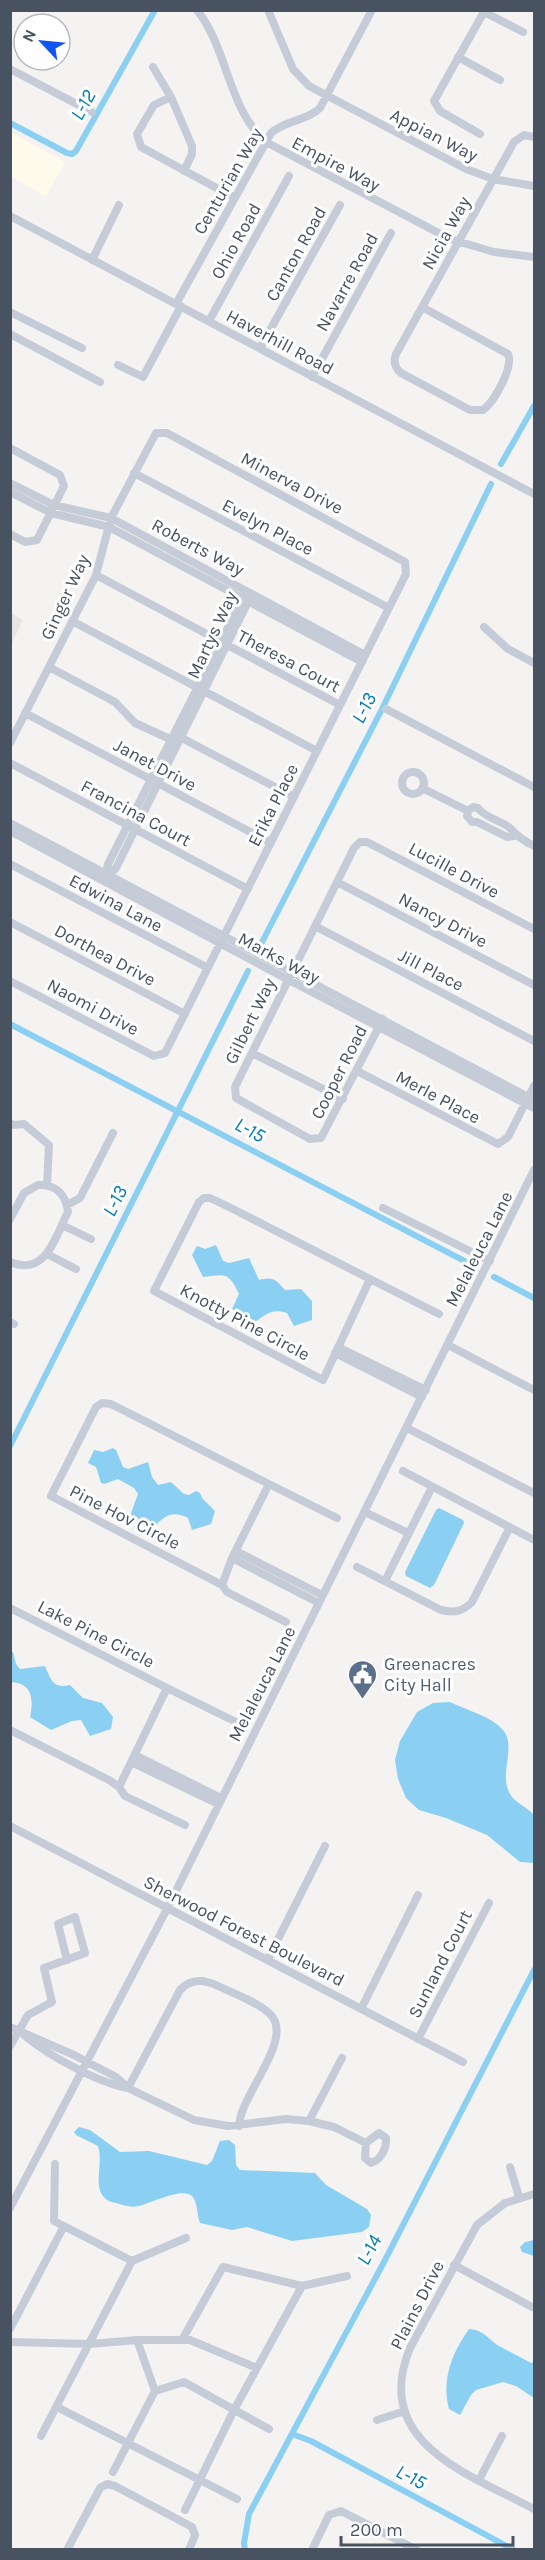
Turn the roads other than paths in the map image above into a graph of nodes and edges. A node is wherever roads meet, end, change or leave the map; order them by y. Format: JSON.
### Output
{"nodes":[{"id":1,"x":197,"y":10,"type":"edge"},
{"id":2,"x":268,"y":10,"type":"edge"},
{"id":3,"x":372,"y":10,"type":"edge"},
{"id":4,"x":484,"y":11,"type":"edge"},
{"id":5,"x":523,"y":32,"type":"dead end"},
{"id":6,"x":458,"y":57,"type":"junction"},
{"id":7,"x":153,"y":67,"type":"dead end"},
{"id":8,"x":10,"y":69,"type":"edge"},
{"id":9,"x":500,"y":80,"type":"dead end"},
{"id":10,"x":325,"y":95,"type":"junction"},
{"id":11,"x":171,"y":97,"type":"junction"},
{"id":12,"x":92,"y":112,"type":"dead end"},
{"id":13,"x":480,"y":134,"type":"dead end"},
{"id":14,"x":534,"y":137,"type":"edge"},
{"id":15,"x":266,"y":142,"type":"junction"},
{"id":16,"x":184,"y":171,"type":"junction"},
{"id":17,"x":289,"y":176,"type":"dead end"},
{"id":18,"x":493,"y":179,"type":"junction"},
{"id":19,"x":534,"y":186,"type":"edge"},
{"id":20,"x":235,"y":198,"type":"junction"},
{"id":21,"x":119,"y":205,"type":"dead end"},
{"id":22,"x":340,"y":205,"type":"dead end"},
{"id":23,"x":10,"y":216,"type":"edge"},
{"id":24,"x":391,"y":233,"type":"dead end"},
{"id":25,"x":458,"y":242,"type":"junction"},
{"id":26,"x":534,"y":257,"type":"edge"},
{"id":27,"x":92,"y":260,"type":"junction"},
{"id":28,"x":178,"y":305,"type":"junction"},
{"id":29,"x":422,"y":307,"type":"junction"},
{"id":30,"x":10,"y":312,"type":"edge"},
{"id":31,"x":209,"y":321,"type":"junction"},
{"id":32,"x":10,"y":334,"type":"edge"},
{"id":33,"x":82,"y":348,"type":"dead end"},
{"id":34,"x":260,"y":348,"type":"junction"},
{"id":35,"x":118,"y":364,"type":"dead end"},
{"id":36,"x":312,"y":377,"type":"junction"},
{"id":37,"x":100,"y":382,"type":"dead end"},
{"id":38,"x":159,"y":432,"type":"joint"},
{"id":39,"x":10,"y":448,"type":"edge"},
{"id":40,"x":134,"y":473,"type":"junction"},
{"id":41,"x":10,"y":483,"type":"edge"},
{"id":42,"x":10,"y":492,"type":"edge"},
{"id":43,"x":534,"y":494,"type":"edge"},
{"id":44,"x":52,"y":509,"type":"junction"},
{"id":45,"x":110,"y":522,"type":"junction"},
{"id":46,"x":10,"y":534,"type":"edge"},
{"id":47,"x":407,"y":566,"type":"joint"},
{"id":48,"x":96,"y":575,"type":"junction"},
{"id":49,"x":247,"y":596,"type":"junction"},
{"id":50,"x":389,"y":608,"type":"junction"},
{"id":51,"x":72,"y":621,"type":"junction"},
{"id":52,"x":484,"y":627,"type":"dead end"},
{"id":53,"x":223,"y":643,"type":"junction"},
{"id":54,"x":364,"y":658,"type":"junction"},
{"id":55,"x":534,"y":663,"type":"edge"},
{"id":56,"x":49,"y":667,"type":"junction"},
{"id":57,"x":199,"y":690,"type":"junction"},
{"id":58,"x":340,"y":705,"type":"junction"},
{"id":59,"x":386,"y":709,"type":"dead end"},
{"id":60,"x":25,"y":713,"type":"junction"},
{"id":61,"x":175,"y":738,"type":"junction"},
{"id":62,"x":10,"y":743,"type":"edge"},
{"id":63,"x":317,"y":751,"type":"junction"},
{"id":64,"x":10,"y":763,"type":"edge"},
{"id":65,"x":153,"y":781,"type":"junction"},
{"id":66,"x":534,"y":787,"type":"edge"},
{"id":67,"x":422,"y":788,"type":"dead end"},
{"id":68,"x":294,"y":797,"type":"junction"},
{"id":69,"x":10,"y":823,"type":"edge"},
{"id":70,"x":132,"y":828,"type":"junction"},
{"id":71,"x":10,"y":831,"type":"edge"},
{"id":72,"x":360,"y":842,"type":"joint"},
{"id":73,"x":271,"y":843,"type":"junction"},
{"id":74,"x":534,"y":846,"type":"edge"},
{"id":75,"x":10,"y":864,"type":"edge"},
{"id":76,"x":108,"y":873,"type":"junction"},
{"id":77,"x":104,"y":881,"type":"junction"},
{"id":78,"x":337,"y":882,"type":"junction"},
{"id":79,"x":248,"y":889,"type":"junction"},
{"id":80,"x":10,"y":922,"type":"edge"},
{"id":81,"x":315,"y":927,"type":"junction"},
{"id":82,"x":534,"y":929,"type":"edge"},
{"id":83,"x":222,"y":940,"type":"junction"},
{"id":84,"x":208,"y":968,"type":"junction"},
{"id":85,"x":289,"y":976,"type":"junction"},
{"id":86,"x":10,"y":981,"type":"edge"},
{"id":87,"x":534,"y":985,"type":"edge"},
{"id":88,"x":185,"y":1014,"type":"junction"},
{"id":89,"x":381,"y":1023,"type":"junction"},
{"id":90,"x":534,"y":1041,"type":"edge"},
{"id":91,"x":252,"y":1053,"type":"junction"},
{"id":92,"x":162,"y":1055,"type":"joint"},
{"id":93,"x":357,"y":1071,"type":"junction"},
{"id":94,"x":534,"y":1086,"type":"edge"},
{"id":95,"x":343,"y":1099,"type":"junction"},
{"id":96,"x":530,"y":1100,"type":"edge"},
{"id":97,"x":534,"y":1108,"type":"edge"},
{"id":98,"x":10,"y":1123,"type":"edge"},
{"id":99,"x":113,"y":1133,"type":"dead end"},
{"id":100,"x":321,"y":1138,"type":"joint"},
{"id":101,"x":534,"y":1170,"type":"edge"},
{"id":102,"x":47,"y":1185,"type":"junction"},
{"id":103,"x":531,"y":1188,"type":"edge"},
{"id":104,"x":67,"y":1205,"type":"junction"},
{"id":105,"x":383,"y":1208,"type":"dead end"},
{"id":106,"x":10,"y":1219,"type":"edge"},
{"id":107,"x":62,"y":1225,"type":"junction"},
{"id":108,"x":91,"y":1239,"type":"dead end"},
{"id":109,"x":47,"y":1254,"type":"junction"},
{"id":110,"x":490,"y":1261,"type":"junction"},
{"id":111,"x":11,"y":1264,"type":"edge"},
{"id":112,"x":76,"y":1269,"type":"dead end"},
{"id":113,"x":370,"y":1279,"type":"junction"},
{"id":114,"x":439,"y":1314,"type":"dead end"},
{"id":115,"x":448,"y":1345,"type":"junction"},
{"id":116,"x":336,"y":1350,"type":"junction"},
{"id":117,"x":534,"y":1390,"type":"edge"},
{"id":118,"x":424,"y":1394,"type":"junction"},
{"id":119,"x":407,"y":1428,"type":"junction"},
{"id":120,"x":403,"y":1471,"type":"dead end"},
{"id":121,"x":269,"y":1484,"type":"junction"},
{"id":122,"x":432,"y":1487,"type":"junction"},
{"id":123,"x":534,"y":1493,"type":"edge"},
{"id":124,"x":365,"y":1512,"type":"junction"},
{"id":125,"x":337,"y":1518,"type":"dead end"},
{"id":126,"x":510,"y":1527,"type":"junction"},
{"id":127,"x":408,"y":1533,"type":"junction"},
{"id":128,"x":534,"y":1540,"type":"edge"},
{"id":129,"x":234,"y":1555,"type":"junction"},
{"id":130,"x":357,"y":1567,"type":"dead end"},
{"id":131,"x":385,"y":1581,"type":"junction"},
{"id":132,"x":222,"y":1585,"type":"junction"},
{"id":133,"x":320,"y":1599,"type":"junction"},
{"id":134,"x":10,"y":1608,"type":"edge"},
{"id":135,"x":286,"y":1622,"type":"dead end"},
{"id":136,"x":167,"y":1688,"type":"junction"},
{"id":137,"x":236,"y":1722,"type":"dead end"},
{"id":138,"x":10,"y":1730,"type":"edge"},
{"id":139,"x":133,"y":1759,"type":"junction"},
{"id":140,"x":119,"y":1787,"type":"junction"},
{"id":141,"x":219,"y":1801,"type":"junction"},
{"id":142,"x":185,"y":1825,"type":"dead end"},
{"id":143,"x":10,"y":1826,"type":"edge"},
{"id":144,"x":325,"y":1846,"type":"dead end"},
{"id":145,"x":418,"y":1895,"type":"dead end"},
{"id":146,"x":489,"y":1903,"type":"dead end"},
{"id":147,"x":167,"y":1909,"type":"junction"},
{"id":148,"x":268,"y":1959,"type":"junction"},
{"id":149,"x":68,"y":1960,"type":"junction"},
{"id":150,"x":361,"y":2008,"type":"junction"},
{"id":151,"x":10,"y":2027,"type":"edge"},
{"id":152,"x":19,"y":2031,"type":"junction"},
{"id":153,"x":418,"y":2039,"type":"junction"},
{"id":154,"x":10,"y":2046,"type":"edge"},
{"id":155,"x":342,"y":2058,"type":"dead end"},
{"id":156,"x":463,"y":2062,"type":"dead end"},
{"id":157,"x":87,"y":2063,"type":"junction"},
{"id":158,"x":83,"y":2071,"type":"junction"},
{"id":159,"x":128,"y":2088,"type":"junction"},
{"id":160,"x":309,"y":2121,"type":"junction"},
{"id":161,"x":239,"y":2126,"type":"junction"},
{"id":162,"x":366,"y":2143,"type":"dead end"},
{"id":163,"x":55,"y":2164,"type":"dead end"},
{"id":164,"x":510,"y":2167,"type":"dead end"},
{"id":165,"x":534,"y":2194,"type":"edge"},
{"id":166,"x":519,"y":2197,"type":"junction"},
{"id":167,"x":10,"y":2208,"type":"edge"},
{"id":168,"x":63,"y":2226,"type":"junction"},
{"id":169,"x":186,"y":2238,"type":"dead end"},
{"id":170,"x":132,"y":2262,"type":"junction"},
{"id":171,"x":454,"y":2265,"type":"junction"},
{"id":172,"x":347,"y":2276,"type":"dead end"},
{"id":173,"x":302,"y":2286,"type":"junction"},
{"id":174,"x":532,"y":2307,"type":"dead end"},
{"id":175,"x":10,"y":2329,"type":"edge"},
{"id":176,"x":138,"y":2340,"type":"junction"},
{"id":177,"x":182,"y":2340,"type":"junction"},
{"id":178,"x":10,"y":2342,"type":"edge"},
{"id":179,"x":90,"y":2344,"type":"junction"},
{"id":180,"x":257,"y":2368,"type":"junction"},
{"id":181,"x":155,"y":2391,"type":"junction"},
{"id":182,"x":57,"y":2407,"type":"junction"},
{"id":183,"x":234,"y":2410,"type":"junction"},
{"id":184,"x":405,"y":2411,"type":"junction"},
{"id":185,"x":377,"y":2420,"type":"dead end"},
{"id":186,"x":269,"y":2429,"type":"dead end"},
{"id":187,"x":41,"y":2436,"type":"dead end"},
{"id":188,"x":502,"y":2436,"type":"dead end"},
{"id":189,"x":127,"y":2443,"type":"junction"},
{"id":190,"x":113,"y":2472,"type":"dead end"},
{"id":191,"x":200,"y":2480,"type":"junction"},
{"id":192,"x":479,"y":2480,"type":"junction"},
{"id":193,"x":237,"y":2499,"type":"dead end"},
{"id":194,"x":534,"y":2509,"type":"edge"},
{"id":195,"x":185,"y":2510,"type":"dead end"},
{"id":196,"x":67,"y":2550,"type":"edge"},
{"id":197,"x":189,"y":2550,"type":"edge"},
{"id":198,"x":312,"y":2550,"type":"edge"},
{"id":199,"x":417,"y":2550,"type":"edge"}],
"edges":[{"from":1,"to":15,"type":"street","name":"Empire Way"},
{"from":2,"to":10,"type":"street","name":"Appian Way"},
{"from":3,"to":10,"type":"street","name":"Centurian Way"},
{"from":4,"to":5,"type":"street"},
{"from":4,"to":6,"type":"street"},
{"from":6,"to":9,"type":"street"},
{"from":6,"to":13,"type":"street"},
{"from":7,"to":11,"type":"street"},
{"from":8,"to":12,"type":"street"},
{"from":10,"to":15,"type":"street","name":"Centurian Way"},
{"from":10,"to":18,"type":"street","name":"Appian Way"},
{"from":11,"to":16,"type":"street"},
{"from":11,"to":16,"type":"street"},
{"from":14,"to":18,"type":"street","name":"Nicia Way"},
{"from":15,"to":20,"type":"street","name":"Centurian Way"},
{"from":15,"to":25,"type":"street","name":"Empire Way"},
{"from":16,"to":20,"type":"street"},
{"from":17,"to":31,"type":"street","name":"Ohio Road"},
{"from":18,"to":19,"type":"street","name":"Appian Way"},
{"from":18,"to":25,"type":"street","name":"Nicia Way"},
{"from":20,"to":28,"type":"street","name":"Centurian Way"},
{"from":21,"to":27,"type":"street"},
{"from":22,"to":34,"type":"street","name":"Canton Road"},
{"from":23,"to":27,"type":"street","name":"Haverhill Road"},
{"from":24,"to":36,"type":"street","name":"Navarre Road"},
{"from":25,"to":26,"type":"street","name":"Empire Way"},
{"from":25,"to":29,"type":"street","name":"Nicia Way"},
{"from":27,"to":28,"type":"street","name":"Haverhill Road"},
{"from":28,"to":31,"type":"street","name":"Haverhill Road"},
{"from":28,"to":35,"type":"street","name":"Centurian Way"},
{"from":29,"to":29,"type":"street","name":"Nicia Way"},
{"from":30,"to":33,"type":"street"},
{"from":31,"to":34,"type":"street","name":"Haverhill Road"},
{"from":32,"to":37,"type":"street"},
{"from":34,"to":36,"type":"street","name":"Haverhill Road"},
{"from":36,"to":43,"type":"street","name":"Haverhill Road"},
{"from":38,"to":40,"type":"street","name":"Ginger Way"},
{"from":38,"to":47,"type":"street","name":"Minerva Drive"},
{"from":39,"to":44,"type":"street"},
{"from":40,"to":45,"type":"street","name":"Ginger Way"},
{"from":40,"to":50,"type":"street","name":"Evelyn Place"},
{"from":41,"to":44,"type":"street","name":"Roberts Way"},
{"from":42,"to":44,"type":"street","name":"Roberts Way"},
{"from":44,"to":45,"type":"street","name":"Roberts Way"},
{"from":44,"to":46,"type":"street"},
{"from":45,"to":48,"type":"street","name":"Ginger Way"},
{"from":45,"to":49,"type":"street","name":"Roberts Way"},
{"from":47,"to":50,"type":"street","name":"Erika Place"},
{"from":48,"to":51,"type":"street","name":"Ginger Way"},
{"from":48,"to":53,"type":"street","name":"Theresa Court"},
{"from":49,"to":53,"type":"street","name":"Martys Way"},
{"from":49,"to":54,"type":"street","name":"Roberts Way"},
{"from":50,"to":54,"type":"street","name":"Erika Place"},
{"from":51,"to":56,"type":"street","name":"Ginger Way"},
{"from":51,"to":57,"type":"street"},
{"from":52,"to":55,"type":"street"},
{"from":53,"to":57,"type":"street","name":"Martys Way"},
{"from":53,"to":58,"type":"street","name":"Theresa Court"},
{"from":54,"to":58,"type":"street","name":"Erika Place"},
{"from":56,"to":60,"type":"street","name":"Ginger Way"},
{"from":56,"to":61,"type":"street"},
{"from":57,"to":61,"type":"street","name":"Martys Way"},
{"from":57,"to":63,"type":"street"},
{"from":58,"to":63,"type":"street","name":"Erika Place"},
{"from":59,"to":66,"type":"street"},
{"from":60,"to":62,"type":"street","name":"Ginger Way"},
{"from":60,"to":65,"type":"street","name":"Janet Drive"},
{"from":61,"to":65,"type":"street","name":"Martys Way"},
{"from":61,"to":68,"type":"street"},
{"from":63,"to":68,"type":"street","name":"Erika Place"},
{"from":64,"to":70,"type":"street","name":"Francina Court"},
{"from":65,"to":70,"type":"street","name":"Martys Way"},
{"from":65,"to":73,"type":"street","name":"Janet Drive"},
{"from":67,"to":74,"type":"street"},
{"from":68,"to":73,"type":"street","name":"Erika Place"},
{"from":69,"to":76,"type":"street","name":"Marks Way"},
{"from":70,"to":76,"type":"street","name":"Martys Way"},
{"from":70,"to":79,"type":"street","name":"Francina Court"},
{"from":71,"to":77,"type":"street","name":"Marks Way"},
{"from":72,"to":78,"type":"street","name":"Gilbert Way"},
{"from":72,"to":82,"type":"street","name":"Lucille Drive"},
{"from":73,"to":79,"type":"street","name":"Erika Place"},
{"from":75,"to":84,"type":"street","name":"Edwina Lane"},
{"from":76,"to":77,"type":"street","name":"Martys Way"},
{"from":76,"to":83,"type":"street","name":"Marks Way"},
{"from":77,"to":83,"type":"street","name":"Marks Way"},
{"from":78,"to":81,"type":"street","name":"Gilbert Way"},
{"from":78,"to":87,"type":"street","name":"Nancy Drive"},
{"from":79,"to":83,"type":"street","name":"Erika Place"},
{"from":80,"to":88,"type":"street","name":"Dorthea Drive"},
{"from":81,"to":85,"type":"street","name":"Gilbert Way"},
{"from":81,"to":90,"type":"street","name":"Jill Place"},
{"from":83,"to":84,"type":"street","name":"Erika Place"},
{"from":83,"to":85,"type":"street","name":"Marks Way"},
{"from":84,"to":88,"type":"street","name":"Erika Place"},
{"from":85,"to":89,"type":"street","name":"Marks Way"},
{"from":85,"to":91,"type":"street","name":"Gilbert Way"},
{"from":86,"to":92,"type":"street","name":"Naomi Drive"},
{"from":88,"to":92,"type":"street","name":"Erika Place"},
{"from":89,"to":93,"type":"street","name":"Cooper Road"},
{"from":89,"to":96,"type":"street","name":"Marks Way"},
{"from":91,"to":95,"type":"street"},
{"from":91,"to":100,"type":"street","name":"Gilbert Way"},
{"from":93,"to":95,"type":"street","name":"Cooper Road"},
{"from":93,"to":96,"type":"street","name":"Merle Place"},
{"from":94,"to":96,"type":"street"},
{"from":95,"to":100,"type":"street","name":"Cooper Road"},
{"from":96,"to":97,"type":"street","name":"Marks Way"},
{"from":98,"to":102,"type":"street"},
{"from":99,"to":104,"type":"street"},
{"from":101,"to":103,"type":"street","name":"Melaleuca Lane"},
{"from":102,"to":104,"type":"street"},
{"from":102,"to":106,"type":"street"},
{"from":103,"to":110,"type":"street","name":"Melaleuca Lane"},
{"from":104,"to":107,"type":"street"},
{"from":105,"to":110,"type":"street"},
{"from":107,"to":108,"type":"street"},
{"from":107,"to":109,"type":"street"},
{"from":109,"to":111,"type":"street"},
{"from":109,"to":112,"type":"street"},
{"from":110,"to":115,"type":"street","name":"Melaleuca Lane"},
{"from":113,"to":114,"type":"street","name":"Knotty Pine Circle"},
{"from":113,"to":116,"type":"street","name":"Knotty Pine Circle"},
{"from":113,"to":116,"type":"street","name":"Knotty Pine Circle"},
{"from":115,"to":117,"type":"street"},
{"from":115,"to":118,"type":"street","name":"Melaleuca Lane"},
{"from":116,"to":118,"type":"street"},
{"from":118,"to":119,"type":"street","name":"Melaleuca Lane"},
{"from":119,"to":123,"type":"street"},
{"from":119,"to":124,"type":"street","name":"Melaleuca Lane"},
{"from":120,"to":122,"type":"street"},
{"from":121,"to":125,"type":"street","name":"Pine Hov Circle"},
{"from":121,"to":129,"type":"street"},
{"from":121,"to":132,"type":"street","name":"Pine Hov Circle"},
{"from":122,"to":126,"type":"street"},
{"from":122,"to":127,"type":"street"},
{"from":124,"to":127,"type":"street"},
{"from":124,"to":133,"type":"street","name":"Melaleuca Lane"},
{"from":126,"to":128,"type":"street"},
{"from":126,"to":131,"type":"street"},
{"from":127,"to":131,"type":"street"},
{"from":129,"to":132,"type":"street"},
{"from":129,"to":133,"type":"street"},
{"from":130,"to":131,"type":"street"},
{"from":132,"to":135,"type":"street","name":"Pine Hov Circle"},
{"from":133,"to":141,"type":"street","name":"Melaleuca Lane"},
{"from":134,"to":136,"type":"street","name":"Lake Pine Circle"},
{"from":136,"to":137,"type":"street","name":"Lake Pine Circle"},
{"from":136,"to":139,"type":"street","name":"Lake Pine Circle"},
{"from":138,"to":140,"type":"street"},
{"from":139,"to":140,"type":"street","name":"Lake Pine Circle"},
{"from":139,"to":141,"type":"street"},
{"from":140,"to":142,"type":"street"},
{"from":141,"to":147,"type":"street","name":"Melaleuca Lane"},
{"from":143,"to":147,"type":"street","name":"Sherwood Forest Boulevard"},
{"from":144,"to":148,"type":"street"},
{"from":145,"to":150,"type":"street"},
{"from":146,"to":153,"type":"street","name":"Sunland Court"},
{"from":147,"to":148,"type":"street","name":"Sherwood Forest Boulevard"},
{"from":147,"to":157,"type":"street","name":"Melaleuca Lane"},
{"from":148,"to":150,"type":"street","name":"Sherwood Forest Boulevard"},
{"from":149,"to":149,"type":"street"},
{"from":149,"to":152,"type":"street"},
{"from":150,"to":153,"type":"street","name":"Sherwood Forest Boulevard"},
{"from":151,"to":152,"type":"street"},
{"from":152,"to":154,"type":"street"},
{"from":152,"to":157,"type":"street"},
{"from":152,"to":158,"type":"street"},
{"from":153,"to":156,"type":"street","name":"Sherwood Forest Boulevard"},
{"from":155,"to":160,"type":"street"},
{"from":157,"to":158,"type":"street","name":"Melaleuca Lane"},
{"from":157,"to":159,"type":"street"},
{"from":158,"to":159,"type":"street"},
{"from":158,"to":167,"type":"street","name":"Melaleuca Lane"},
{"from":159,"to":161,"type":"street"},
{"from":159,"to":161,"type":"street"},
{"from":160,"to":161,"type":"street"},
{"from":160,"to":162,"type":"street"},
{"from":163,"to":168,"type":"street"},
{"from":164,"to":166,"type":"street"},
{"from":165,"to":166,"type":"street","name":"Plains Drive"},
{"from":166,"to":171,"type":"street","name":"Plains Drive"},
{"from":168,"to":170,"type":"street"},
{"from":168,"to":175,"type":"street"},
{"from":169,"to":170,"type":"street"},
{"from":170,"to":179,"type":"street"},
{"from":171,"to":174,"type":"street"},
{"from":171,"to":184,"type":"street","name":"Plains Drive"},
{"from":172,"to":173,"type":"street"},
{"from":173,"to":177,"type":"street"},
{"from":173,"to":180,"type":"street"},
{"from":176,"to":177,"type":"street"},
{"from":176,"to":179,"type":"street"},
{"from":176,"to":181,"type":"street"},
{"from":177,"to":180,"type":"street"},
{"from":178,"to":179,"type":"street"},
{"from":179,"to":182,"type":"street"},
{"from":180,"to":183,"type":"street"},
{"from":181,"to":183,"type":"street"},
{"from":181,"to":189,"type":"street"},
{"from":182,"to":187,"type":"street"},
{"from":182,"to":189,"type":"street"},
{"from":183,"to":186,"type":"street"},
{"from":183,"to":191,"type":"street"},
{"from":184,"to":185,"type":"street"},
{"from":184,"to":192,"type":"street","name":"Plains Drive"},
{"from":188,"to":192,"type":"street"},
{"from":189,"to":190,"type":"street"},
{"from":189,"to":191,"type":"street"},
{"from":191,"to":193,"type":"street"},
{"from":191,"to":195,"type":"street"},
{"from":192,"to":194,"type":"street","name":"Plains Drive"},
{"from":196,"to":197,"type":"street"},
{"from":198,"to":199,"type":"street"}]}
